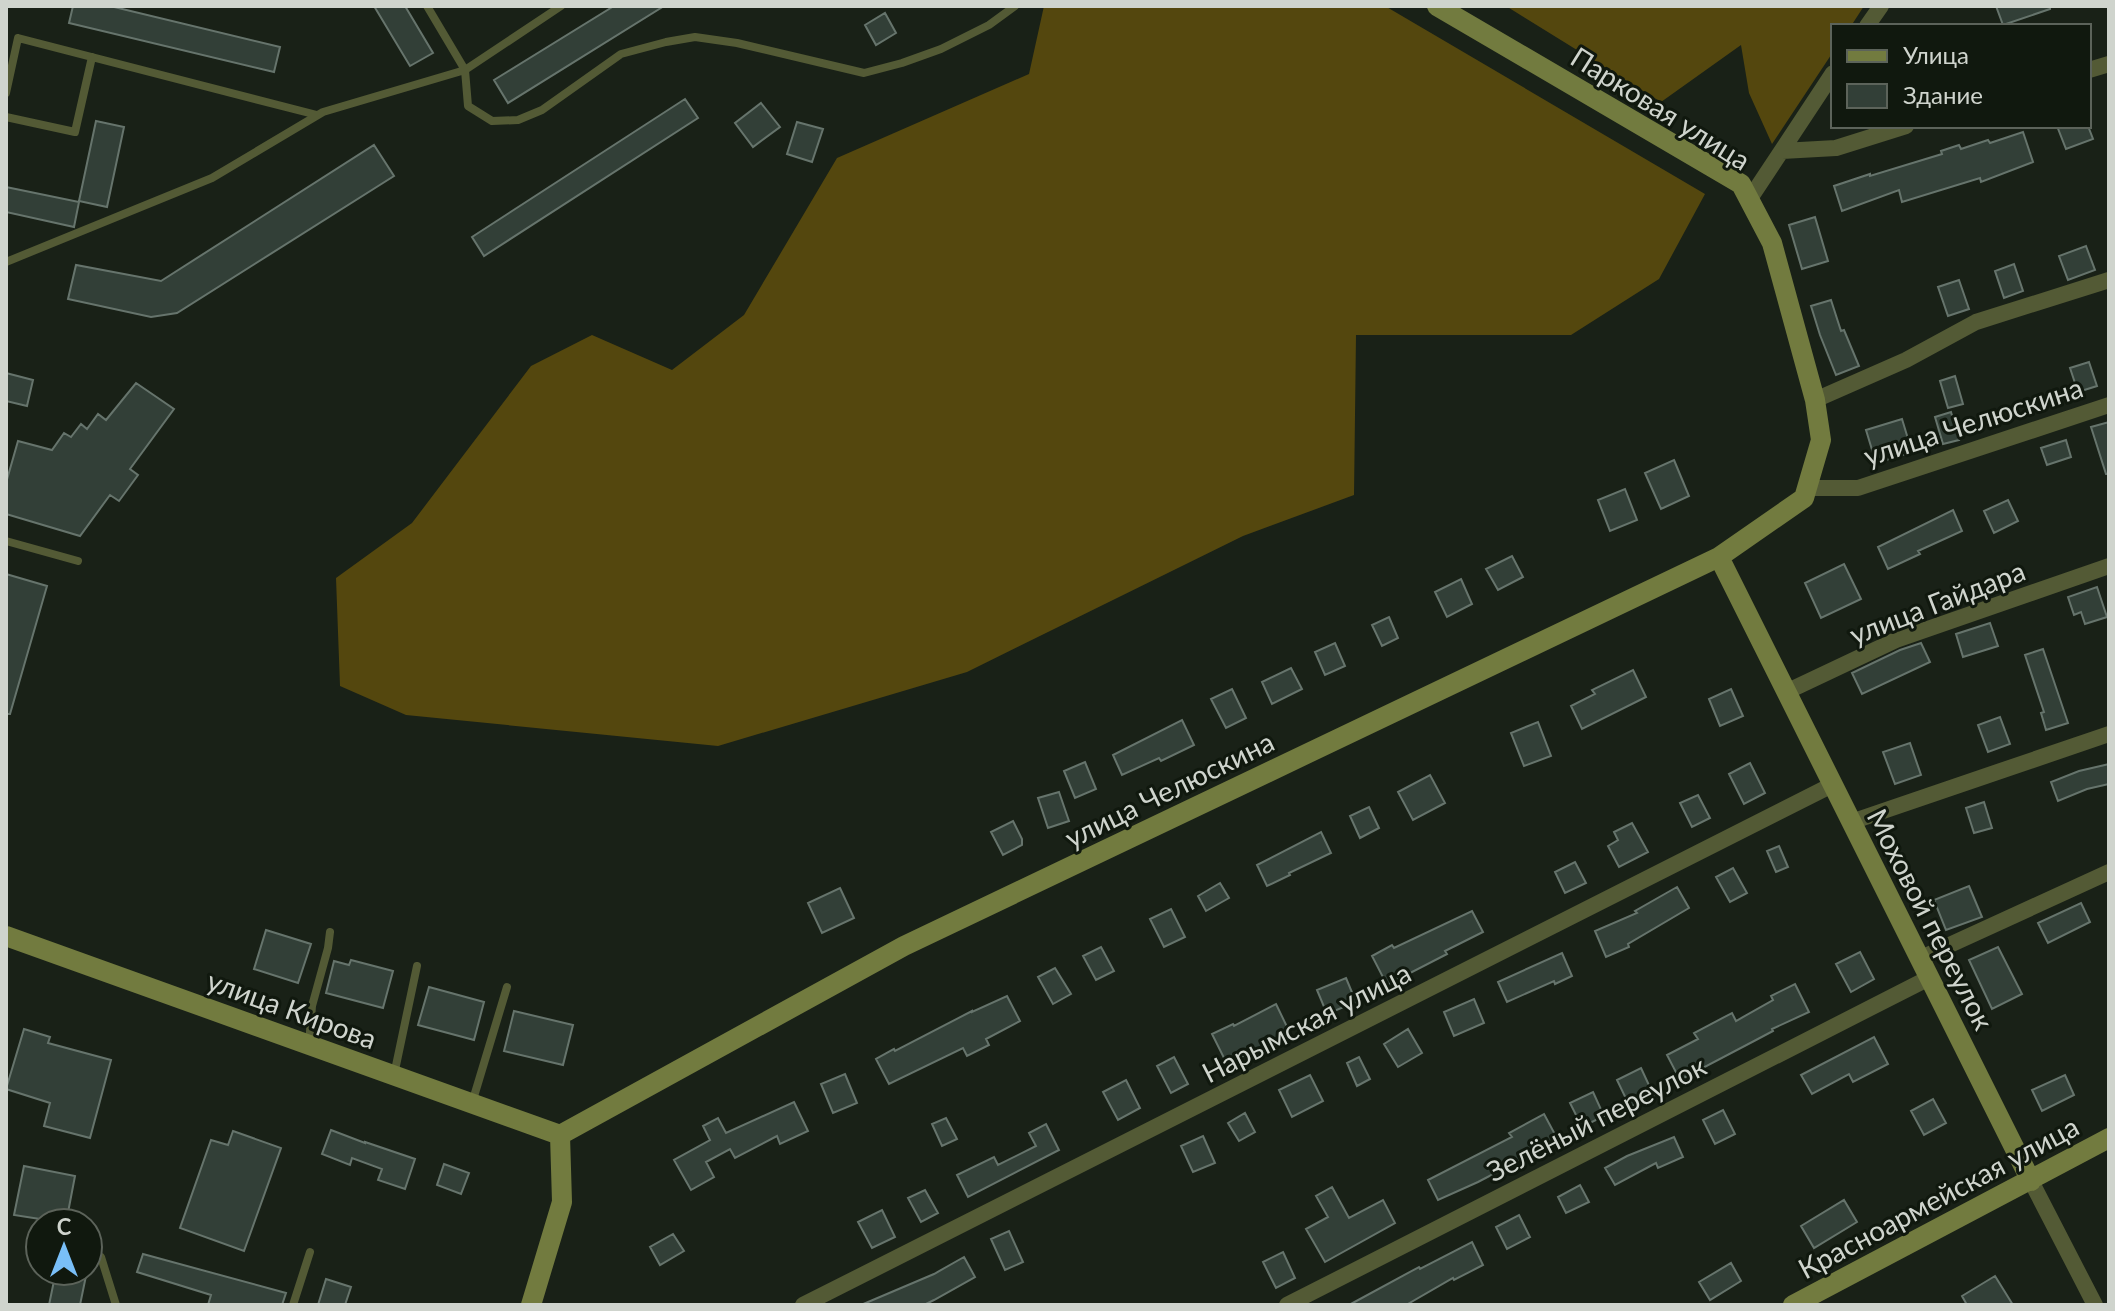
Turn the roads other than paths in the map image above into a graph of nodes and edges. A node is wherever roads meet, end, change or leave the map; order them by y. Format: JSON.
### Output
{"nodes":[{"id":1,"x":427,"y":6,"type":"edge"},
{"id":2,"x":561,"y":6,"type":"edge"},
{"id":3,"x":1015,"y":6,"type":"edge"},
{"id":4,"x":1437,"y":6,"type":"edge"},
{"id":5,"x":1881,"y":6,"type":"edge"},
{"id":6,"x":1868,"y":24,"type":"edge"},
{"id":7,"x":92,"y":57,"type":"junction"},
{"id":8,"x":465,"y":70,"type":"junction"},
{"id":9,"x":1831,"y":76,"type":"edge"},
{"id":10,"x":6,"y":93,"type":"edge"},
{"id":11,"x":317,"y":115,"type":"junction"},
{"id":12,"x":6,"y":117,"type":"edge"},
{"id":13,"x":1900,"y":128,"type":"edge"},
{"id":14,"x":1782,"y":151,"type":"junction"},
{"id":15,"x":1749,"y":200,"type":"junction"},
{"id":16,"x":6,"y":262,"type":"edge"},
{"id":17,"x":2109,"y":280,"type":"edge"},
{"id":18,"x":1815,"y":400,"type":"junction"},
{"id":19,"x":2109,"y":405,"type":"edge"},
{"id":20,"x":1805,"y":493,"type":"junction"},
{"id":21,"x":6,"y":541,"type":"edge"},
{"id":22,"x":1719,"y":557,"type":"junction"},
{"id":23,"x":78,"y":561,"type":"dead end"},
{"id":24,"x":2109,"y":566,"type":"edge"},
{"id":25,"x":1786,"y":692,"type":"junction"},
{"id":26,"x":2109,"y":734,"type":"edge"},
{"id":27,"x":1832,"y":785,"type":"junction"},
{"id":28,"x":1851,"y":822,"type":"junction"},
{"id":29,"x":2109,"y":872,"type":"edge"},
{"id":30,"x":330,"y":932,"type":"dead end"},
{"id":31,"x":6,"y":936,"type":"edge"},
{"id":32,"x":417,"y":966,"type":"dead end"},
{"id":33,"x":1924,"y":969,"type":"junction"},
{"id":34,"x":507,"y":987,"type":"dead end"},
{"id":35,"x":309,"y":1045,"type":"junction"},
{"id":36,"x":394,"y":1076,"type":"junction"},
{"id":37,"x":472,"y":1103,"type":"junction"},
{"id":38,"x":560,"y":1135,"type":"junction"},
{"id":39,"x":2109,"y":1138,"type":"edge"},
{"id":40,"x":2031,"y":1181,"type":"junction"},
{"id":41,"x":310,"y":1252,"type":"dead end"},
{"id":42,"x":104,"y":1267,"type":"edge"},
{"id":43,"x":116,"y":1305,"type":"edge"},
{"id":44,"x":293,"y":1305,"type":"edge"},
{"id":45,"x":531,"y":1305,"type":"edge"},
{"id":46,"x":803,"y":1305,"type":"edge"},
{"id":47,"x":1287,"y":1305,"type":"edge"},
{"id":48,"x":1793,"y":1305,"type":"edge"},
{"id":49,"x":2095,"y":1305,"type":"edge"}],
"edges":[{"from":1,"to":8,"type":"lane"},
{"from":2,"to":8,"type":"lane"},
{"from":3,"to":8,"type":"lane"},
{"from":4,"to":15,"type":"street","name":"Парковая улица"},
{"from":5,"to":6,"type":"street"},
{"from":7,"to":10,"type":"lane"},
{"from":7,"to":11,"type":"lane"},
{"from":7,"to":12,"type":"lane"},
{"from":8,"to":11,"type":"lane"},
{"from":9,"to":14,"type":"street"},
{"from":11,"to":16,"type":"lane"},
{"from":13,"to":14,"type":"street"},
{"from":14,"to":15,"type":"street"},
{"from":15,"to":18,"type":"street","name":"Парковая улица"},
{"from":17,"to":18,"type":"street"},
{"from":18,"to":20,"type":"street","name":"Парковая улица"},
{"from":19,"to":20,"type":"street","name":"улица Челюскина"},
{"from":20,"to":22,"type":"street","name":"улица Челюскина"},
{"from":21,"to":23,"type":"lane"},
{"from":22,"to":25,"type":"street","name":"Моховой переулок"},
{"from":22,"to":38,"type":"street","name":"улица Челюскина"},
{"from":24,"to":25,"type":"street","name":"улица Гайдара"},
{"from":25,"to":27,"type":"street","name":"Моховой переулок"},
{"from":26,"to":28,"type":"street"},
{"from":27,"to":28,"type":"street","name":"Моховой переулок"},
{"from":27,"to":46,"type":"street","name":"Нарымская улица"},
{"from":28,"to":33,"type":"street","name":"Моховой переулок"},
{"from":29,"to":33,"type":"street","name":"Зелёный переулок"},
{"from":30,"to":35,"type":"lane"},
{"from":31,"to":35,"type":"street","name":"улица Кирова"},
{"from":32,"to":36,"type":"lane"},
{"from":33,"to":40,"type":"street","name":"Моховой переулок"},
{"from":33,"to":47,"type":"street","name":"Зелёный переулок"},
{"from":34,"to":37,"type":"lane"},
{"from":35,"to":36,"type":"street","name":"улица Кирова"},
{"from":36,"to":37,"type":"street","name":"улица Кирова"},
{"from":37,"to":38,"type":"street","name":"улица Кирова"},
{"from":38,"to":45,"type":"street"},
{"from":39,"to":40,"type":"street","name":"Красноармейская улица"},
{"from":40,"to":48,"type":"street","name":"Красноармейская улица"},
{"from":40,"to":49,"type":"street","name":"Моховой переулок"},
{"from":41,"to":44,"type":"lane"},
{"from":42,"to":43,"type":"lane"}]}
